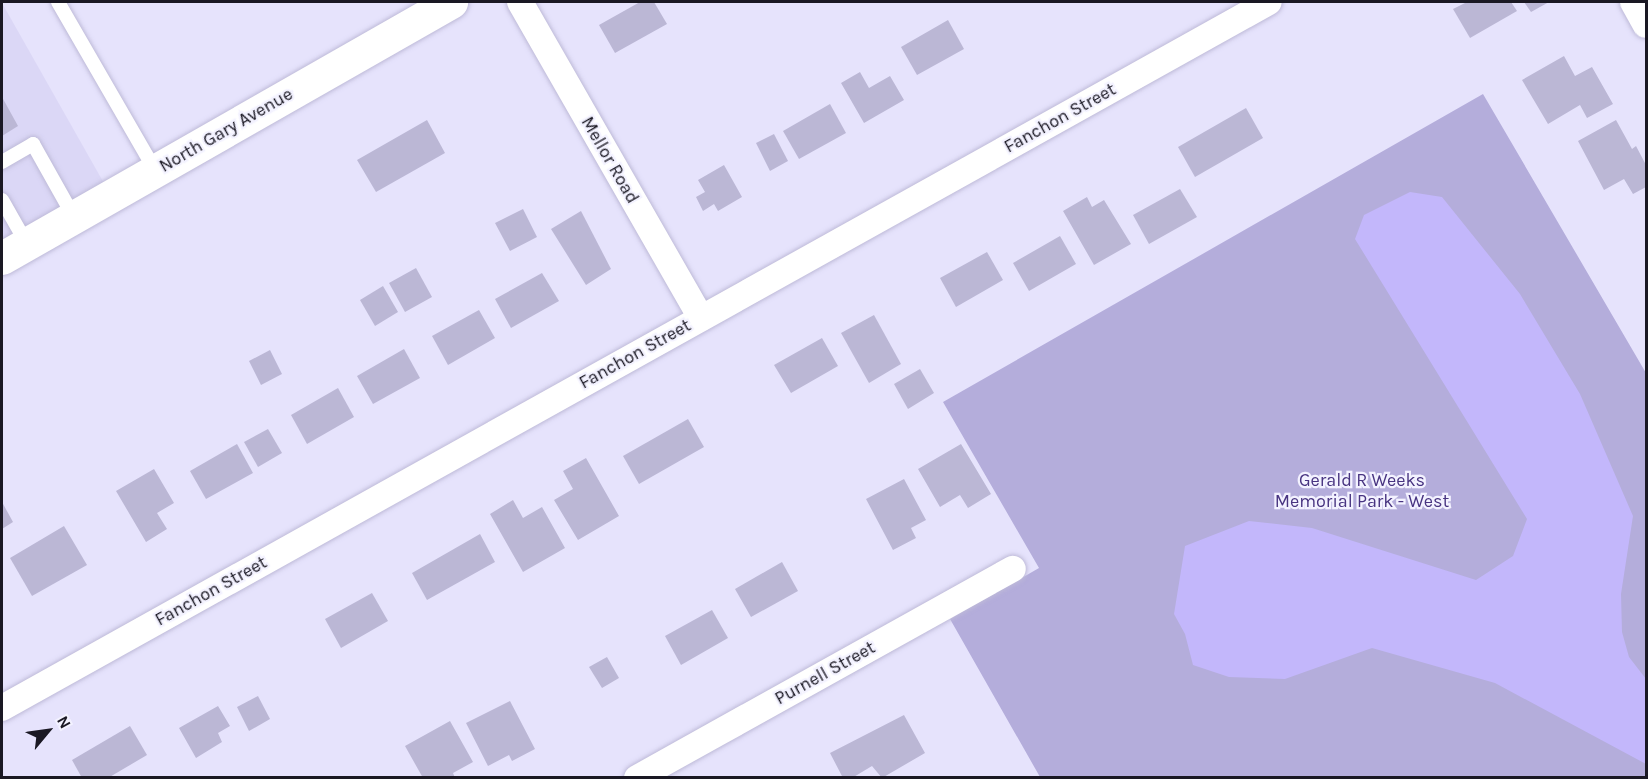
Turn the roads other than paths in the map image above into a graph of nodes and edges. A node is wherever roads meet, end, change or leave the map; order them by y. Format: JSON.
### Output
{"nodes":[{"id":1,"x":58,"y":2,"type":"edge"},
{"id":2,"x":451,"y":2,"type":"edge"},
{"id":3,"x":520,"y":2,"type":"edge"},
{"id":4,"x":1269,"y":2,"type":"edge"},
{"id":5,"x":1632,"y":2,"type":"edge"},
{"id":6,"x":1647,"y":25,"type":"edge"},
{"id":7,"x":2,"y":162,"type":"edge"},
{"id":8,"x":154,"y":170,"type":"junction"},
{"id":9,"x":2,"y":200,"type":"edge"},
{"id":10,"x":75,"y":217,"type":"junction"},
{"id":11,"x":14,"y":251,"type":"edge"},
{"id":12,"x":701,"y":318,"type":"junction"},
{"id":13,"x":1013,"y":569,"type":"dead end"},
{"id":14,"x":2,"y":708,"type":"edge"},
{"id":15,"x":637,"y":777,"type":"edge"}],
"edges":[{"from":1,"to":8,"type":"lane"},
{"from":2,"to":8,"type":"main road","name":"North Gary Avenue"},
{"from":3,"to":12,"type":"street","name":"Mellor Road"},
{"from":4,"to":12,"type":"street","name":"Fanchon Street"},
{"from":5,"to":6,"type":"street"},
{"from":7,"to":10,"type":"lane"},
{"from":8,"to":10,"type":"main road","name":"North Gary Avenue"},
{"from":9,"to":11,"type":"lane"},
{"from":10,"to":11,"type":"main road","name":"North Gary Avenue"},
{"from":12,"to":14,"type":"street","name":"Fanchon Street"},
{"from":13,"to":15,"type":"street","name":"Purnell Street"}]}
